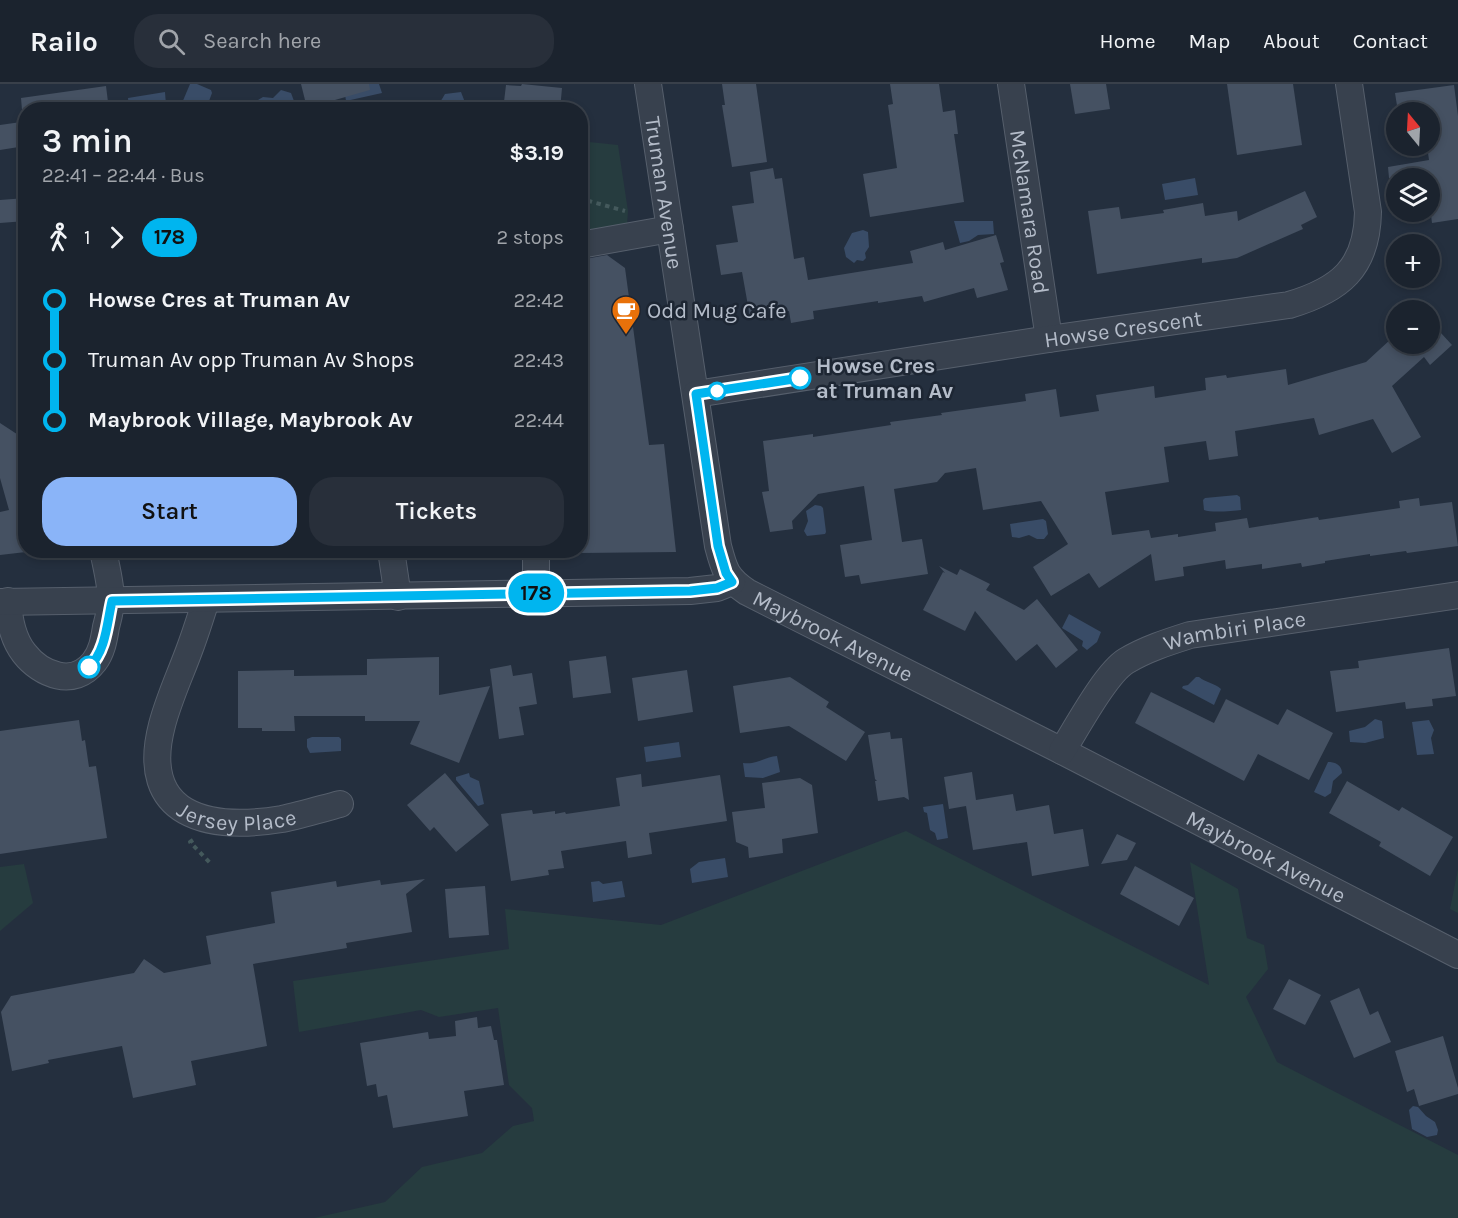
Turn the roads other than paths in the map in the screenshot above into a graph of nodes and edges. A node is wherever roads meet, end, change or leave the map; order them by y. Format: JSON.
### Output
{"nodes":[{"id":1,"x":648,"y":84,"type":"edge"},
{"id":2,"x":1011,"y":84,"type":"edge"},
{"id":3,"x":1349,"y":84,"type":"edge"},
{"id":4,"x":670,"y":230,"type":"junction"},
{"id":5,"x":588,"y":244,"type":"edge"},
{"id":6,"x":1048,"y":339,"type":"junction"},
{"id":7,"x":696,"y":394,"type":"junction"},
{"id":8,"x":104,"y":558,"type":"edge"},
{"id":9,"x":392,"y":558,"type":"edge"},
{"id":10,"x":536,"y":558,"type":"edge"},
{"id":11,"x":732,"y":582,"type":"junction"},
{"id":12,"x":536,"y":593,"type":"junction"},
{"id":13,"x":1458,"y":595,"type":"edge"},
{"id":14,"x":398,"y":597,"type":"junction"},
{"id":15,"x":206,"y":600,"type":"junction"},
{"id":16,"x":112,"y":601,"type":"junction"},
{"id":17,"x":4,"y":602,"type":"edge"},
{"id":18,"x":1062,"y":751,"type":"junction"},
{"id":19,"x":340,"y":804,"type":"dead end"},
{"id":20,"x":1458,"y":955,"type":"edge"}],
"edges":[{"from":1,"to":4,"type":"street","name":"Truman Avenue"},
{"from":2,"to":6,"type":"street","name":"McNamara Road"},
{"from":3,"to":6,"type":"street","name":"Howse Crescent"},
{"from":4,"to":5,"type":"street"},
{"from":4,"to":7,"type":"street","name":"Truman Avenue"},
{"from":6,"to":7,"type":"street","name":"Howse Crescent"},
{"from":7,"to":11,"type":"street","name":"Truman Avenue"},
{"from":8,"to":16,"type":"street"},
{"from":9,"to":14,"type":"street"},
{"from":10,"to":12,"type":"street"},
{"from":11,"to":12,"type":"street","name":"Maybrook Avenue"},
{"from":11,"to":18,"type":"street","name":"Maybrook Avenue"},
{"from":12,"to":14,"type":"street","name":"Maybrook Avenue"},
{"from":13,"to":18,"type":"street","name":"Wambiri Place"},
{"from":14,"to":15,"type":"street","name":"Maybrook Avenue"},
{"from":15,"to":16,"type":"street","name":"Maybrook Avenue"},
{"from":15,"to":19,"type":"street","name":"Jersey Place"},
{"from":16,"to":17,"type":"street","name":"Maybrook Avenue"},
{"from":16,"to":17,"type":"street"},
{"from":18,"to":20,"type":"street","name":"Maybrook Avenue"}]}
